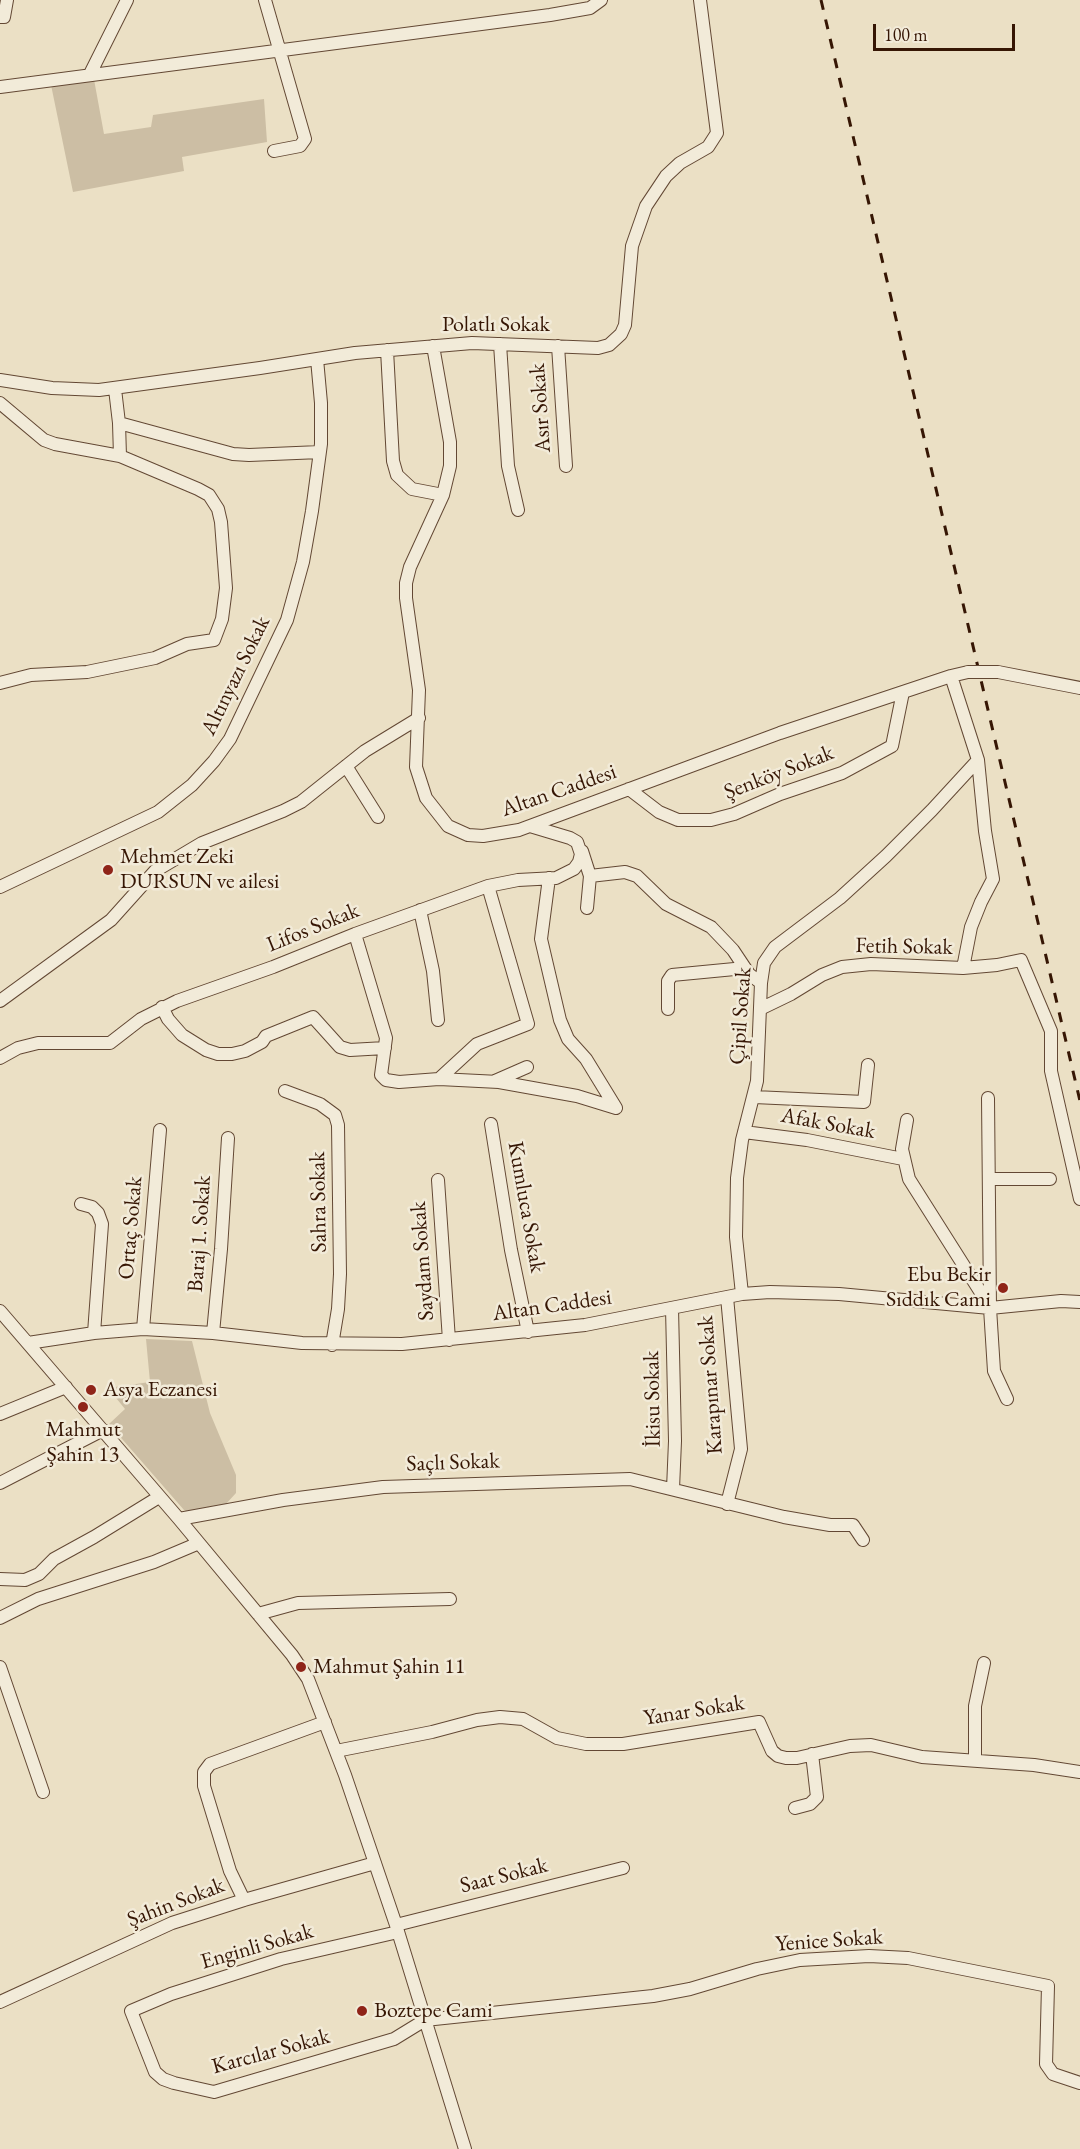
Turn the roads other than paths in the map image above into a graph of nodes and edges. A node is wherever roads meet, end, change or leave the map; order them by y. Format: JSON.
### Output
{"nodes":[{"id":1,"x":7,"y":0,"type":"edge"},
{"id":2,"x":127,"y":0,"type":"edge"},
{"id":3,"x":265,"y":0,"type":"edge"},
{"id":4,"x":602,"y":0,"type":"edge"},
{"id":5,"x":700,"y":0,"type":"edge"},
{"id":6,"x":0,"y":17,"type":"edge"},
{"id":7,"x":279,"y":50,"type":"junction"},
{"id":8,"x":90,"y":74,"type":"junction"},
{"id":9,"x":0,"y":87,"type":"edge"},
{"id":10,"x":274,"y":151,"type":"dead end"},
{"id":11,"x":500,"y":344,"type":"junction"},
{"id":12,"x":434,"y":346,"type":"junction"},
{"id":13,"x":558,"y":346,"type":"junction"},
{"id":14,"x":387,"y":350,"type":"junction"},
{"id":15,"x":317,"y":359,"type":"junction"},
{"id":16,"x":0,"y":380,"type":"edge"},
{"id":17,"x":115,"y":388,"type":"junction"},
{"id":18,"x":0,"y":403,"type":"edge"},
{"id":19,"x":119,"y":423,"type":"junction"},
{"id":20,"x":320,"y":452,"type":"junction"},
{"id":21,"x":120,"y":456,"type":"junction"},
{"id":22,"x":566,"y":466,"type":"dead end"},
{"id":23,"x":442,"y":495,"type":"junction"},
{"id":24,"x":518,"y":510,"type":"dead end"},
{"id":25,"x":951,"y":676,"type":"junction"},
{"id":26,"x":0,"y":683,"type":"edge"},
{"id":27,"x":1080,"y":688,"type":"edge"},
{"id":28,"x":903,"y":692,"type":"junction"},
{"id":29,"x":419,"y":718,"type":"junction"},
{"id":30,"x":978,"y":760,"type":"junction"},
{"id":31,"x":346,"y":766,"type":"junction"},
{"id":32,"x":629,"y":789,"type":"junction"},
{"id":33,"x":378,"y":818,"type":"dead end"},
{"id":34,"x":530,"y":826,"type":"junction"},
{"id":35,"x":581,"y":849,"type":"junction"},
{"id":36,"x":590,"y":876,"type":"junction"},
{"id":37,"x":549,"y":878,"type":"junction"},
{"id":38,"x":488,"y":886,"type":"junction"},
{"id":39,"x":0,"y":887,"type":"edge"},
{"id":40,"x":588,"y":908,"type":"dead end"},
{"id":41,"x":420,"y":910,"type":"junction"},
{"id":42,"x":355,"y":934,"type":"junction"},
{"id":43,"x":745,"y":968,"type":"junction"},
{"id":44,"x":963,"y":968,"type":"junction"},
{"id":45,"x":761,"y":983,"type":"junction"},
{"id":46,"x":0,"y":1001,"type":"edge"},
{"id":47,"x":162,"y":1007,"type":"junction"},
{"id":48,"x":668,"y":1009,"type":"dead end"},
{"id":49,"x":760,"y":1009,"type":"junction"},
{"id":50,"x":438,"y":1020,"type":"dead end"},
{"id":51,"x":385,"y":1048,"type":"junction"},
{"id":52,"x":0,"y":1058,"type":"edge"},
{"id":53,"x":868,"y":1065,"type":"dead end"},
{"id":54,"x":527,"y":1067,"type":"dead end"},
{"id":55,"x":439,"y":1079,"type":"junction"},
{"id":56,"x":493,"y":1082,"type":"junction"},
{"id":57,"x":285,"y":1091,"type":"dead end"},
{"id":58,"x":754,"y":1097,"type":"junction"},
{"id":59,"x":988,"y":1098,"type":"dead end"},
{"id":60,"x":907,"y":1120,"type":"dead end"},
{"id":61,"x":491,"y":1124,"type":"dead end"},
{"id":62,"x":160,"y":1130,"type":"dead end"},
{"id":63,"x":744,"y":1132,"type":"junction"},
{"id":64,"x":228,"y":1138,"type":"dead end"},
{"id":65,"x":903,"y":1159,"type":"junction"},
{"id":66,"x":989,"y":1179,"type":"junction"},
{"id":67,"x":1050,"y":1179,"type":"dead end"},
{"id":68,"x":438,"y":1180,"type":"dead end"},
{"id":69,"x":1080,"y":1199,"type":"edge"},
{"id":70,"x":81,"y":1204,"type":"dead end"},
{"id":71,"x":742,"y":1294,"type":"junction"},
{"id":72,"x":727,"y":1297,"type":"junction"},
{"id":73,"x":1080,"y":1302,"type":"edge"},
{"id":74,"x":672,"y":1308,"type":"junction"},
{"id":75,"x":990,"y":1308,"type":"junction"},
{"id":76,"x":2,"y":1318,"type":"edge"},
{"id":77,"x":143,"y":1329,"type":"junction"},
{"id":78,"x":528,"y":1332,"type":"junction"},
{"id":79,"x":94,"y":1333,"type":"junction"},
{"id":80,"x":213,"y":1333,"type":"junction"},
{"id":81,"x":449,"y":1340,"type":"junction"},
{"id":82,"x":28,"y":1343,"type":"junction"},
{"id":83,"x":332,"y":1345,"type":"junction"},
{"id":84,"x":66,"y":1387,"type":"junction"},
{"id":85,"x":1007,"y":1399,"type":"dead end"},
{"id":86,"x":0,"y":1414,"type":"edge"},
{"id":87,"x":103,"y":1430,"type":"junction"},
{"id":88,"x":0,"y":1483,"type":"edge"},
{"id":89,"x":673,"y":1489,"type":"junction"},
{"id":90,"x":159,"y":1497,"type":"junction"},
{"id":91,"x":727,"y":1504,"type":"junction"},
{"id":92,"x":179,"y":1519,"type":"junction"},
{"id":93,"x":863,"y":1540,"type":"dead end"},
{"id":94,"x":199,"y":1543,"type":"junction"},
{"id":95,"x":0,"y":1579,"type":"edge"},
{"id":96,"x":450,"y":1599,"type":"dead end"},
{"id":97,"x":258,"y":1614,"type":"junction"},
{"id":98,"x":0,"y":1618,"type":"edge"},
{"id":99,"x":984,"y":1663,"type":"dead end"},
{"id":100,"x":0,"y":1667,"type":"edge"},
{"id":101,"x":325,"y":1722,"type":"junction"},
{"id":102,"x":336,"y":1751,"type":"junction"},
{"id":103,"x":812,"y":1754,"type":"junction"},
{"id":104,"x":975,"y":1759,"type":"junction"},
{"id":105,"x":1080,"y":1772,"type":"edge"},
{"id":106,"x":43,"y":1792,"type":"dead end"},
{"id":107,"x":795,"y":1808,"type":"dead end"},
{"id":108,"x":375,"y":1863,"type":"junction"},
{"id":109,"x":623,"y":1868,"type":"dead end"},
{"id":110,"x":244,"y":1900,"type":"junction"},
{"id":111,"x":397,"y":1929,"type":"junction"},
{"id":112,"x":0,"y":2002,"type":"edge"},
{"id":113,"x":131,"y":2011,"type":"joint"},
{"id":114,"x":425,"y":2020,"type":"junction"},
{"id":115,"x":1080,"y":2083,"type":"edge"},
{"id":116,"x":465,"y":2149,"type":"edge"}],
"edges":[{"from":1,"to":6,"type":"street"},
{"from":2,"to":8,"type":"street"},
{"from":3,"to":7,"type":"street"},
{"from":4,"to":7,"type":"street"},
{"from":5,"to":13,"type":"street","name":"Polatlı Sokak"},
{"from":7,"to":8,"type":"street"},
{"from":7,"to":10,"type":"street"},
{"from":8,"to":9,"type":"street"},
{"from":11,"to":12,"type":"street","name":"Polatlı Sokak"},
{"from":11,"to":13,"type":"street","name":"Polatlı Sokak"},
{"from":11,"to":24,"type":"street"},
{"from":12,"to":14,"type":"street","name":"Polatlı Sokak"},
{"from":12,"to":23,"type":"street","name":"Altan Caddesi"},
{"from":13,"to":22,"type":"street","name":"Asır Sokak"},
{"from":14,"to":15,"type":"street","name":"Polatlı Sokak"},
{"from":14,"to":23,"type":"street"},
{"from":15,"to":17,"type":"street","name":"Polatlı Sokak"},
{"from":15,"to":20,"type":"street","name":"Altınyazı Sokak"},
{"from":16,"to":17,"type":"street","name":"Polatlı Sokak"},
{"from":17,"to":19,"type":"street"},
{"from":18,"to":21,"type":"street"},
{"from":19,"to":20,"type":"street"},
{"from":19,"to":21,"type":"street"},
{"from":20,"to":39,"type":"street","name":"Altınyazı Sokak"},
{"from":21,"to":26,"type":"street"},
{"from":23,"to":29,"type":"street","name":"Altan Caddesi"},
{"from":25,"to":27,"type":"street","name":"Altan Caddesi","bridge":true},
{"from":25,"to":28,"type":"street","name":"Altan Caddesi"},
{"from":25,"to":30,"type":"street"},
{"from":28,"to":32,"type":"street","name":"Altan Caddesi"},
{"from":28,"to":32,"type":"street","name":"Şenköy Sokak"},
{"from":29,"to":31,"type":"street"},
{"from":29,"to":34,"type":"street","name":"Altan Caddesi"},
{"from":30,"to":44,"type":"street"},
{"from":30,"to":45,"type":"street","name":"Çipil Sokak"},
{"from":31,"to":33,"type":"street"},
{"from":31,"to":46,"type":"street"},
{"from":32,"to":34,"type":"street","name":"Altan Caddesi"},
{"from":34,"to":35,"type":"street"},
{"from":35,"to":36,"type":"street"},
{"from":35,"to":37,"type":"street","name":"Lifos Sokak"},
{"from":36,"to":40,"type":"street"},
{"from":36,"to":43,"type":"street"},
{"from":37,"to":38,"type":"street","name":"Lifos Sokak"},
{"from":37,"to":56,"type":"street"},
{"from":38,"to":41,"type":"street","name":"Lifos Sokak"},
{"from":38,"to":55,"type":"street"},
{"from":41,"to":42,"type":"street","name":"Lifos Sokak"},
{"from":41,"to":50,"type":"street"},
{"from":42,"to":47,"type":"street","name":"Lifos Sokak"},
{"from":42,"to":51,"type":"street"},
{"from":43,"to":45,"type":"street"},
{"from":43,"to":48,"type":"street"},
{"from":44,"to":49,"type":"street","name":"Fetih Sokak"},
{"from":44,"to":69,"type":"street","name":"Fetih Sokak"},
{"from":45,"to":49,"type":"street","name":"Çipil Sokak"},
{"from":47,"to":51,"type":"street"},
{"from":47,"to":52,"type":"street","name":"Lifos Sokak"},
{"from":49,"to":58,"type":"street","name":"Çipil Sokak"},
{"from":51,"to":55,"type":"street"},
{"from":53,"to":58,"type":"street"},
{"from":54,"to":56,"type":"street"},
{"from":55,"to":56,"type":"street"},
{"from":57,"to":83,"type":"street","name":"Sahra Sokak"},
{"from":58,"to":63,"type":"street","name":"Çipil Sokak"},
{"from":59,"to":66,"type":"street"},
{"from":60,"to":65,"type":"street"},
{"from":61,"to":78,"type":"street","name":"Kumluca Sokak"},
{"from":62,"to":77,"type":"street","name":"Ortaç Sokak"},
{"from":63,"to":65,"type":"street","name":"Afak Sokak"},
{"from":63,"to":71,"type":"street","name":"Çipil Sokak"},
{"from":64,"to":80,"type":"street","name":"Baraj 1. Sokak"},
{"from":65,"to":75,"type":"street"},
{"from":66,"to":67,"type":"street"},
{"from":66,"to":75,"type":"street"},
{"from":68,"to":81,"type":"street","name":"Saydam Sokak"},
{"from":70,"to":79,"type":"street"},
{"from":71,"to":72,"type":"street","name":"Altan Caddesi"},
{"from":71,"to":75,"type":"street","name":"Altan Caddesi"},
{"from":72,"to":74,"type":"street","name":"Altan Caddesi"},
{"from":72,"to":91,"type":"street","name":"Karapınar Sokak"},
{"from":73,"to":75,"type":"street","name":"Altan Caddesi"},
{"from":74,"to":78,"type":"street","name":"Altan Caddesi"},
{"from":74,"to":89,"type":"street","name":"İkisu Sokak"},
{"from":75,"to":85,"type":"street"},
{"from":76,"to":82,"type":"street"},
{"from":77,"to":79,"type":"street","name":"Altan Caddesi"},
{"from":77,"to":80,"type":"street","name":"Altan Caddesi"},
{"from":78,"to":81,"type":"street","name":"Altan Caddesi"},
{"from":79,"to":82,"type":"street","name":"Altan Caddesi"},
{"from":80,"to":83,"type":"street","name":"Altan Caddesi"},
{"from":81,"to":83,"type":"street","name":"Altan Caddesi"},
{"from":82,"to":84,"type":"street"},
{"from":84,"to":86,"type":"street"},
{"from":84,"to":87,"type":"street"},
{"from":87,"to":88,"type":"street"},
{"from":87,"to":90,"type":"street"},
{"from":89,"to":91,"type":"street","name":"Saçlı Sokak"},
{"from":89,"to":92,"type":"street","name":"Saçlı Sokak"},
{"from":90,"to":92,"type":"street"},
{"from":90,"to":95,"type":"street"},
{"from":91,"to":93,"type":"street","name":"Saçlı Sokak"},
{"from":92,"to":94,"type":"street"},
{"from":94,"to":97,"type":"street"},
{"from":94,"to":98,"type":"street"},
{"from":96,"to":97,"type":"street"},
{"from":97,"to":101,"type":"street"},
{"from":99,"to":104,"type":"street"},
{"from":100,"to":106,"type":"street"},
{"from":101,"to":102,"type":"street"},
{"from":101,"to":110,"type":"street"},
{"from":102,"to":103,"type":"street","name":"Yanar Sokak"},
{"from":102,"to":108,"type":"street"},
{"from":103,"to":104,"type":"street","name":"Yanar Sokak"},
{"from":103,"to":107,"type":"street"},
{"from":104,"to":105,"type":"street","name":"Yanar Sokak"},
{"from":108,"to":110,"type":"street","name":"Şahin Sokak"},
{"from":108,"to":111,"type":"street"},
{"from":109,"to":111,"type":"street","name":"Saat Sokak"},
{"from":110,"to":112,"type":"street","name":"Şahin Sokak"},
{"from":111,"to":113,"type":"street","name":"Enginli Sokak"},
{"from":111,"to":114,"type":"street"},
{"from":113,"to":114,"type":"street","name":"Karcılar Sokak"},
{"from":114,"to":115,"type":"street","name":"Yenice Sokak"},
{"from":114,"to":116,"type":"street"}]}
